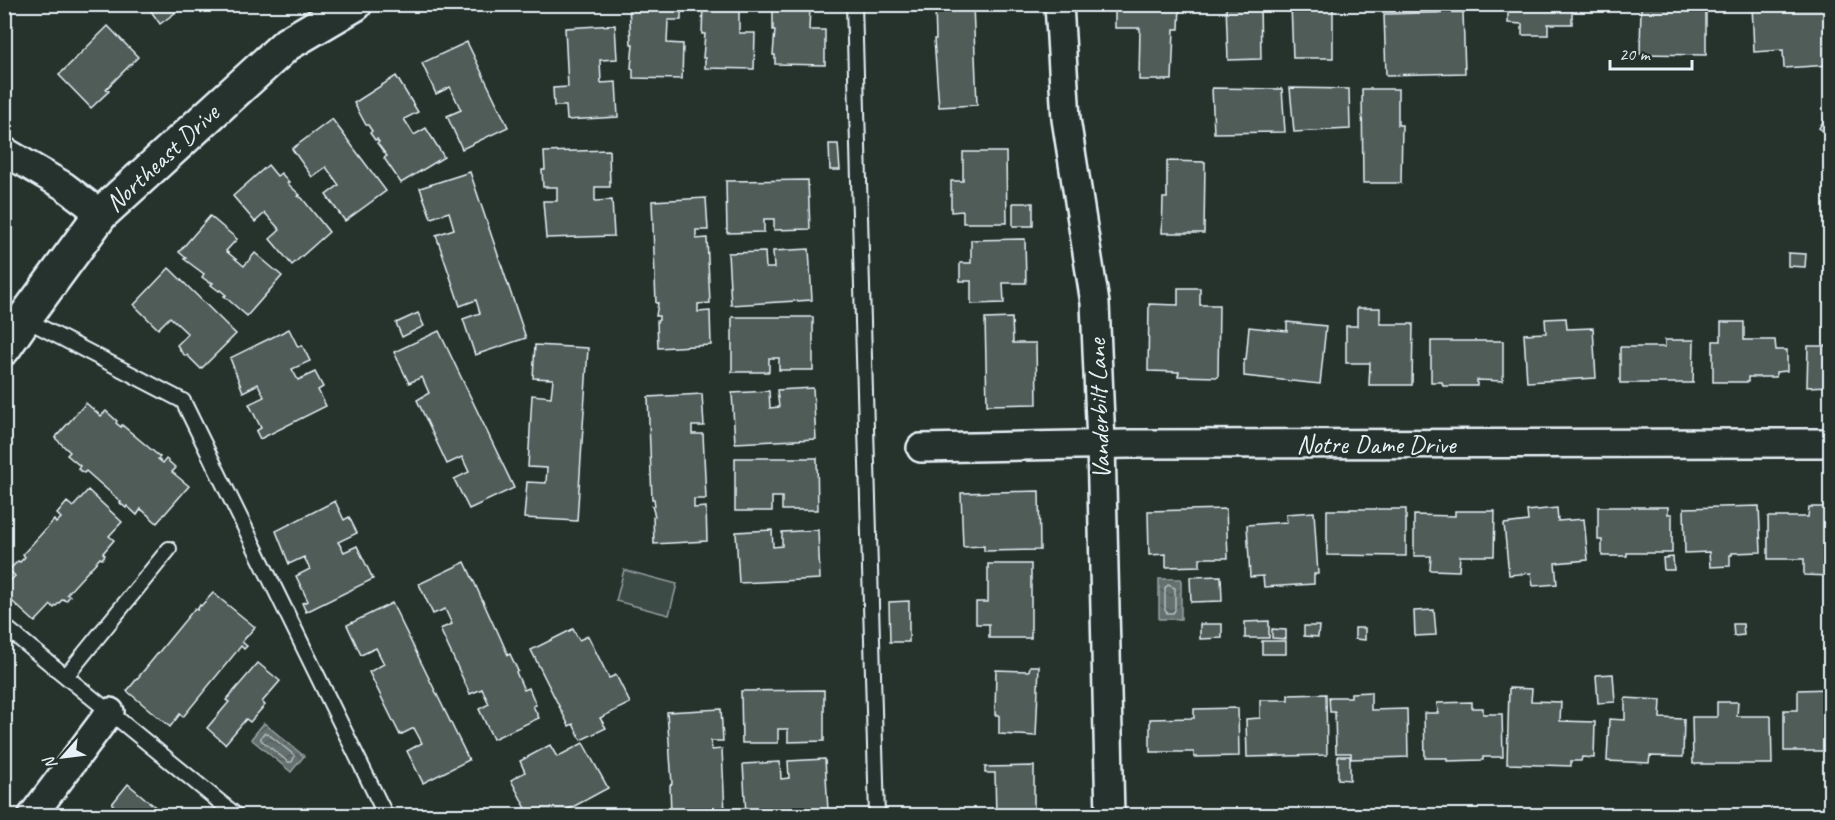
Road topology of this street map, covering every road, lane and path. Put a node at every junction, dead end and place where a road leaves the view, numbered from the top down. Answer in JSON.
{"nodes":[{"id":1,"x":355,"y":4,"type":"edge"},
{"id":2,"x":854,"y":4,"type":"edge"},
{"id":3,"x":1059,"y":4,"type":"edge"},
{"id":4,"x":4,"y":151,"type":"edge"},
{"id":5,"x":101,"y":214,"type":"junction"},
{"id":6,"x":24,"y":319,"type":"junction"},
{"id":7,"x":4,"y":348,"type":"edge"},
{"id":8,"x":1830,"y":443,"type":"edge"},
{"id":9,"x":1101,"y":444,"type":"junction"},
{"id":10,"x":921,"y":448,"type":"dead end"},
{"id":11,"x":169,"y":549,"type":"dead end"},
{"id":12,"x":4,"y":626,"type":"edge"},
{"id":13,"x":66,"y":676,"type":"junction"},
{"id":14,"x":110,"y":712,"type":"junction"},
{"id":15,"x":32,"y":816,"type":"edge"},
{"id":16,"x":237,"y":816,"type":"edge"},
{"id":17,"x":386,"y":816,"type":"edge"},
{"id":18,"x":877,"y":816,"type":"edge"},
{"id":19,"x":1110,"y":816,"type":"edge"}],
"edges":[{"from":1,"to":5,"type":"street","name":"Northeast Drive"},
{"from":2,"to":18,"type":"lane"},
{"from":3,"to":9,"type":"street","name":"Vanderbilt Lane"},
{"from":4,"to":5,"type":"street"},
{"from":5,"to":6,"type":"street","name":"Northeast Drive"},
{"from":6,"to":7,"type":"street","name":"Northeast Drive"},
{"from":6,"to":17,"type":"lane"},
{"from":8,"to":9,"type":"street","name":"Notre Dame Drive"},
{"from":9,"to":10,"type":"street","name":"Notre Dame Drive"},
{"from":9,"to":19,"type":"street","name":"Vanderbilt Lane"},
{"from":11,"to":13,"type":"lane"},
{"from":12,"to":13,"type":"lane"},
{"from":13,"to":14,"type":"lane"},
{"from":14,"to":15,"type":"street"},
{"from":14,"to":16,"type":"lane"}]}
